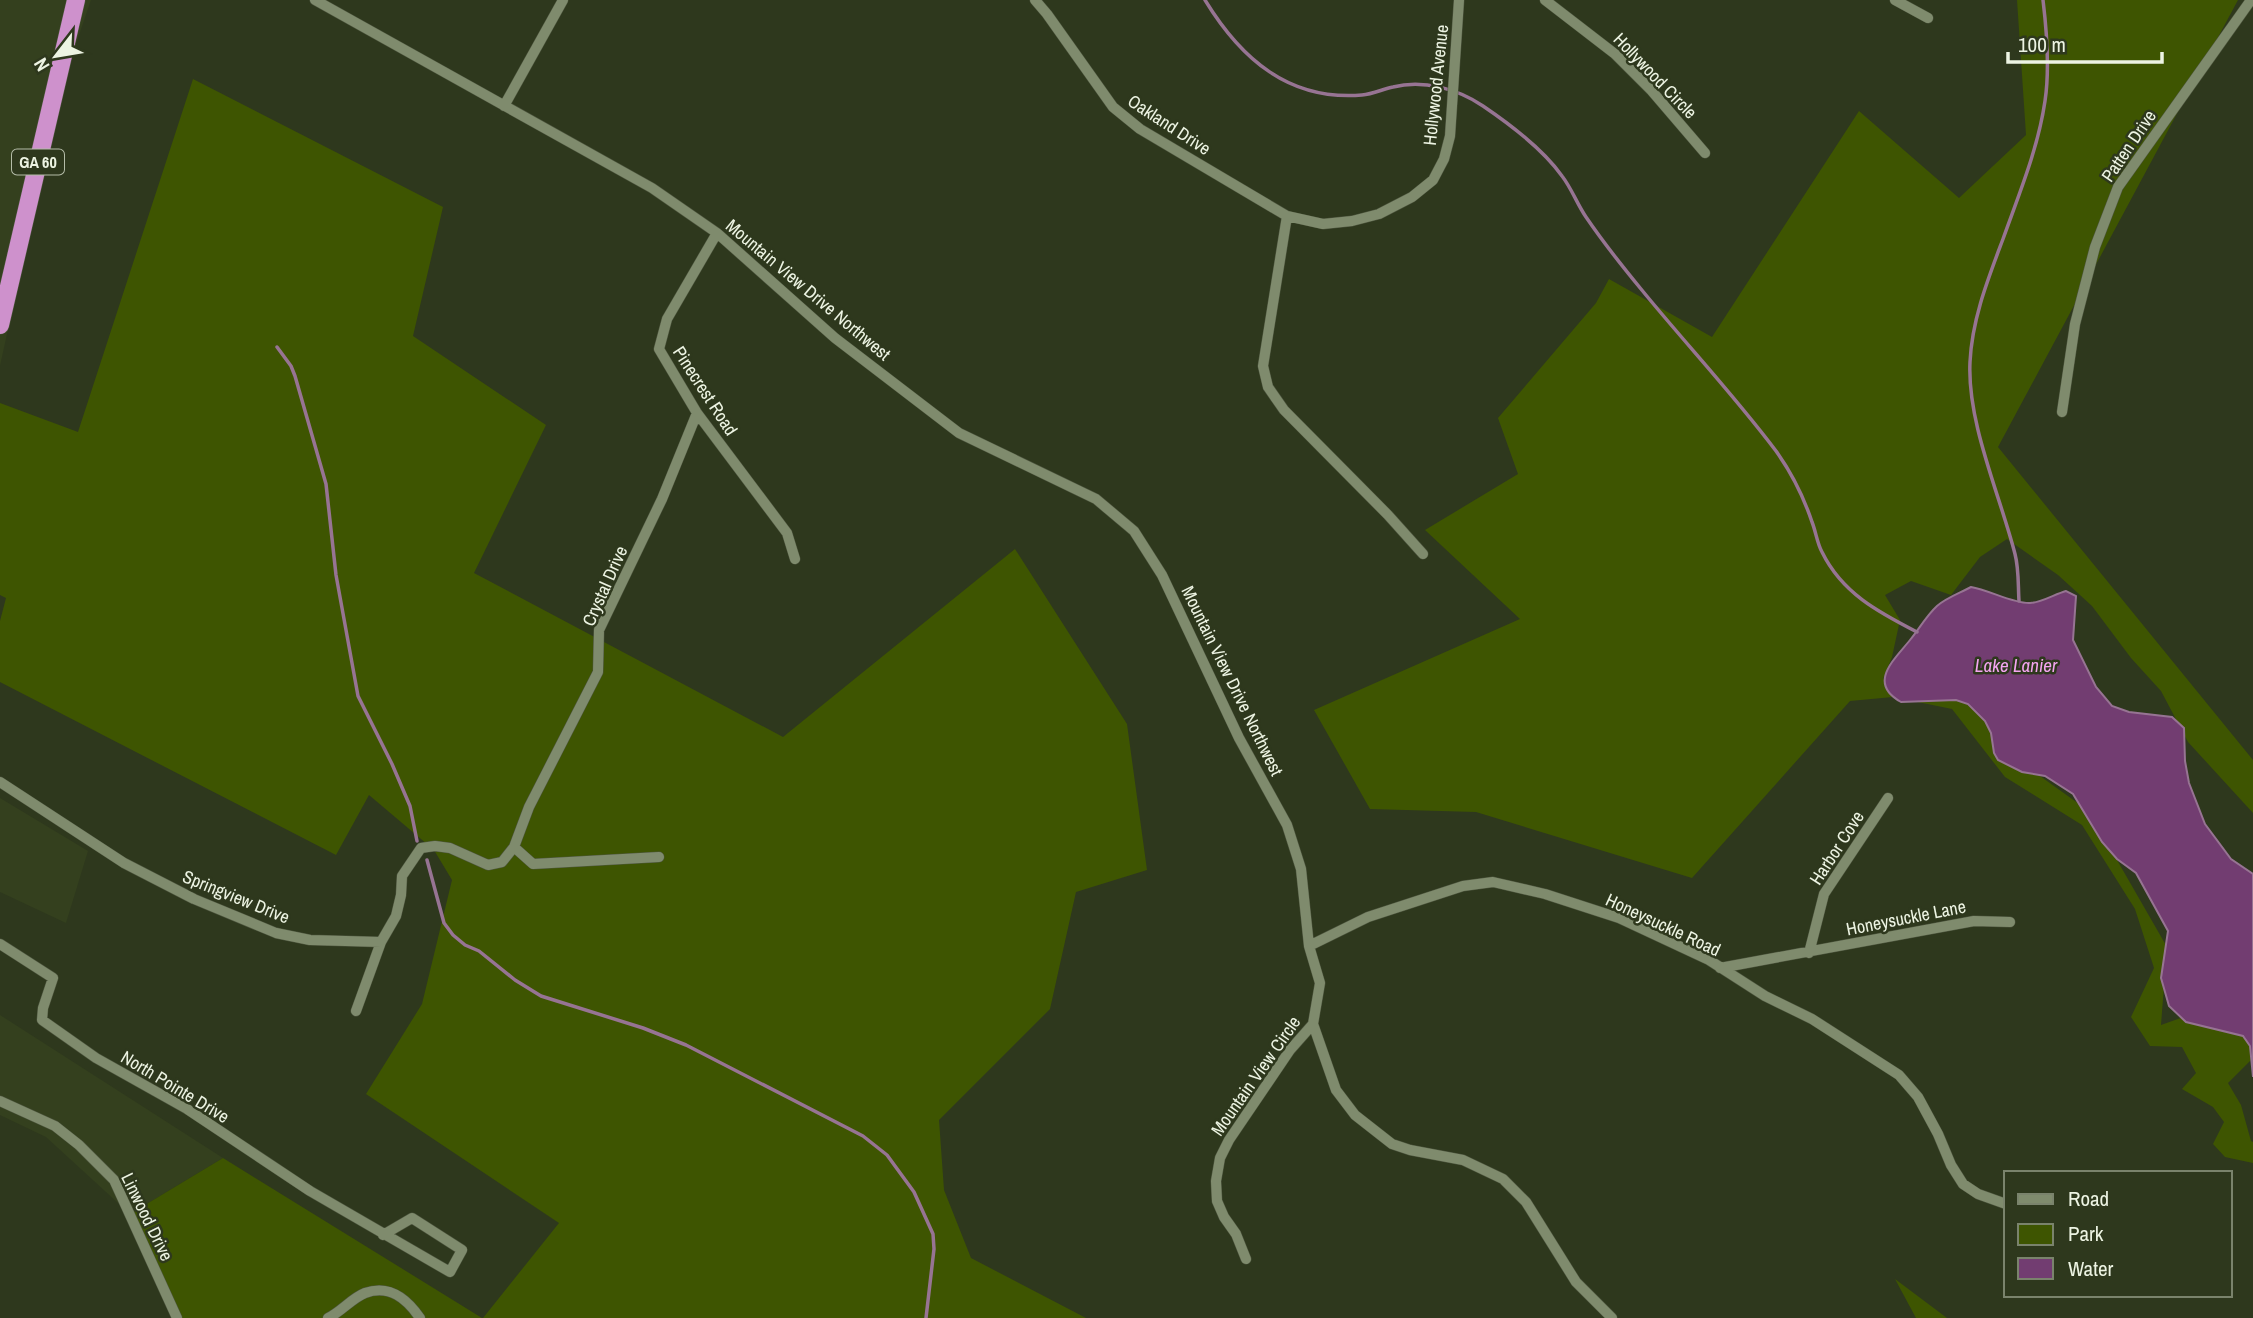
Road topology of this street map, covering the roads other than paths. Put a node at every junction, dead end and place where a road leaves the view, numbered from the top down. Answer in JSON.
{"nodes":[{"id":1,"x":76,"y":0,"type":"edge"},
{"id":2,"x":315,"y":0,"type":"edge"},
{"id":3,"x":563,"y":0,"type":"edge"},
{"id":4,"x":1035,"y":0,"type":"edge"},
{"id":5,"x":1460,"y":0,"type":"edge"},
{"id":6,"x":1545,"y":0,"type":"edge"},
{"id":7,"x":1895,"y":0,"type":"edge"},
{"id":8,"x":2251,"y":0,"type":"edge"},
{"id":9,"x":1928,"y":18,"type":"dead end"},
{"id":10,"x":504,"y":106,"type":"junction"},
{"id":11,"x":1705,"y":153,"type":"dead end"},
{"id":12,"x":1287,"y":216,"type":"junction"},
{"id":13,"x":717,"y":233,"type":"junction"},
{"id":14,"x":0,"y":325,"type":"edge"},
{"id":15,"x":2062,"y":412,"type":"dead end"},
{"id":16,"x":697,"y":413,"type":"junction"},
{"id":17,"x":1423,"y":554,"type":"dead end"},
{"id":18,"x":795,"y":559,"type":"dead end"},
{"id":19,"x":0,"y":782,"type":"edge"},
{"id":20,"x":1888,"y":798,"type":"dead end"},
{"id":21,"x":514,"y":847,"type":"junction"},
{"id":22,"x":659,"y":857,"type":"dead end"},
{"id":23,"x":2010,"y":922,"type":"dead end"},
{"id":24,"x":381,"y":942,"type":"junction"},
{"id":25,"x":0,"y":944,"type":"edge"},
{"id":26,"x":1309,"y":946,"type":"junction"},
{"id":27,"x":1809,"y":953,"type":"junction"},
{"id":28,"x":1720,"y":968,"type":"junction"},
{"id":29,"x":356,"y":1011,"type":"dead end"},
{"id":30,"x":1313,"y":1024,"type":"junction"},
{"id":31,"x":0,"y":1101,"type":"edge"},
{"id":32,"x":2004,"y":1203,"type":"edge"},
{"id":33,"x":383,"y":1235,"type":"junction"},
{"id":34,"x":1245,"y":1259,"type":"dead end"},
{"id":35,"x":177,"y":1318,"type":"edge"},
{"id":36,"x":328,"y":1318,"type":"edge"},
{"id":37,"x":420,"y":1318,"type":"edge"},
{"id":38,"x":1612,"y":1318,"type":"edge"}],
"edges":[{"from":1,"to":14,"type":"highway","number":"GA 60"},
{"from":2,"to":10,"type":"street","name":"Mountain View Drive Northwest"},
{"from":3,"to":10,"type":"street"},
{"from":4,"to":12,"type":"street","name":"Oakland Drive"},
{"from":5,"to":12,"type":"street","name":"Hollywood Avenue"},
{"from":6,"to":11,"type":"street","name":"Hollywood Circle"},
{"from":7,"to":9,"type":"street"},
{"from":8,"to":15,"type":"street","name":"Patten Drive"},
{"from":10,"to":13,"type":"street","name":"Mountain View Drive Northwest"},
{"from":12,"to":17,"type":"street"},
{"from":13,"to":16,"type":"street","name":"Pinecrest Road"},
{"from":13,"to":26,"type":"street","name":"Mountain View Drive Northwest"},
{"from":16,"to":18,"type":"street","name":"Pinecrest Road"},
{"from":16,"to":21,"type":"street","name":"Crystal Drive"},
{"from":19,"to":24,"type":"street","name":"Springview Drive"},
{"from":20,"to":27,"type":"street","name":"Harbor Cove"},
{"from":21,"to":22,"type":"street"},
{"from":21,"to":24,"type":"street"},
{"from":23,"to":27,"type":"street","name":"Honeysuckle Lane"},
{"from":24,"to":29,"type":"street"},
{"from":25,"to":33,"type":"street","name":"North Pointe Drive"},
{"from":26,"to":28,"type":"street","name":"Honeysuckle Road"},
{"from":26,"to":30,"type":"street","name":"Mountain View Circle"},
{"from":27,"to":28,"type":"street"},
{"from":28,"to":32,"type":"street","name":"Honeysuckle Road"},
{"from":30,"to":34,"type":"street","name":"Mountain View Circle"},
{"from":30,"to":38,"type":"street"},
{"from":31,"to":35,"type":"street","name":"Linwood Drive"},
{"from":33,"to":33,"type":"street","name":"North Pointe Drive"},
{"from":36,"to":37,"type":"street"}]}
